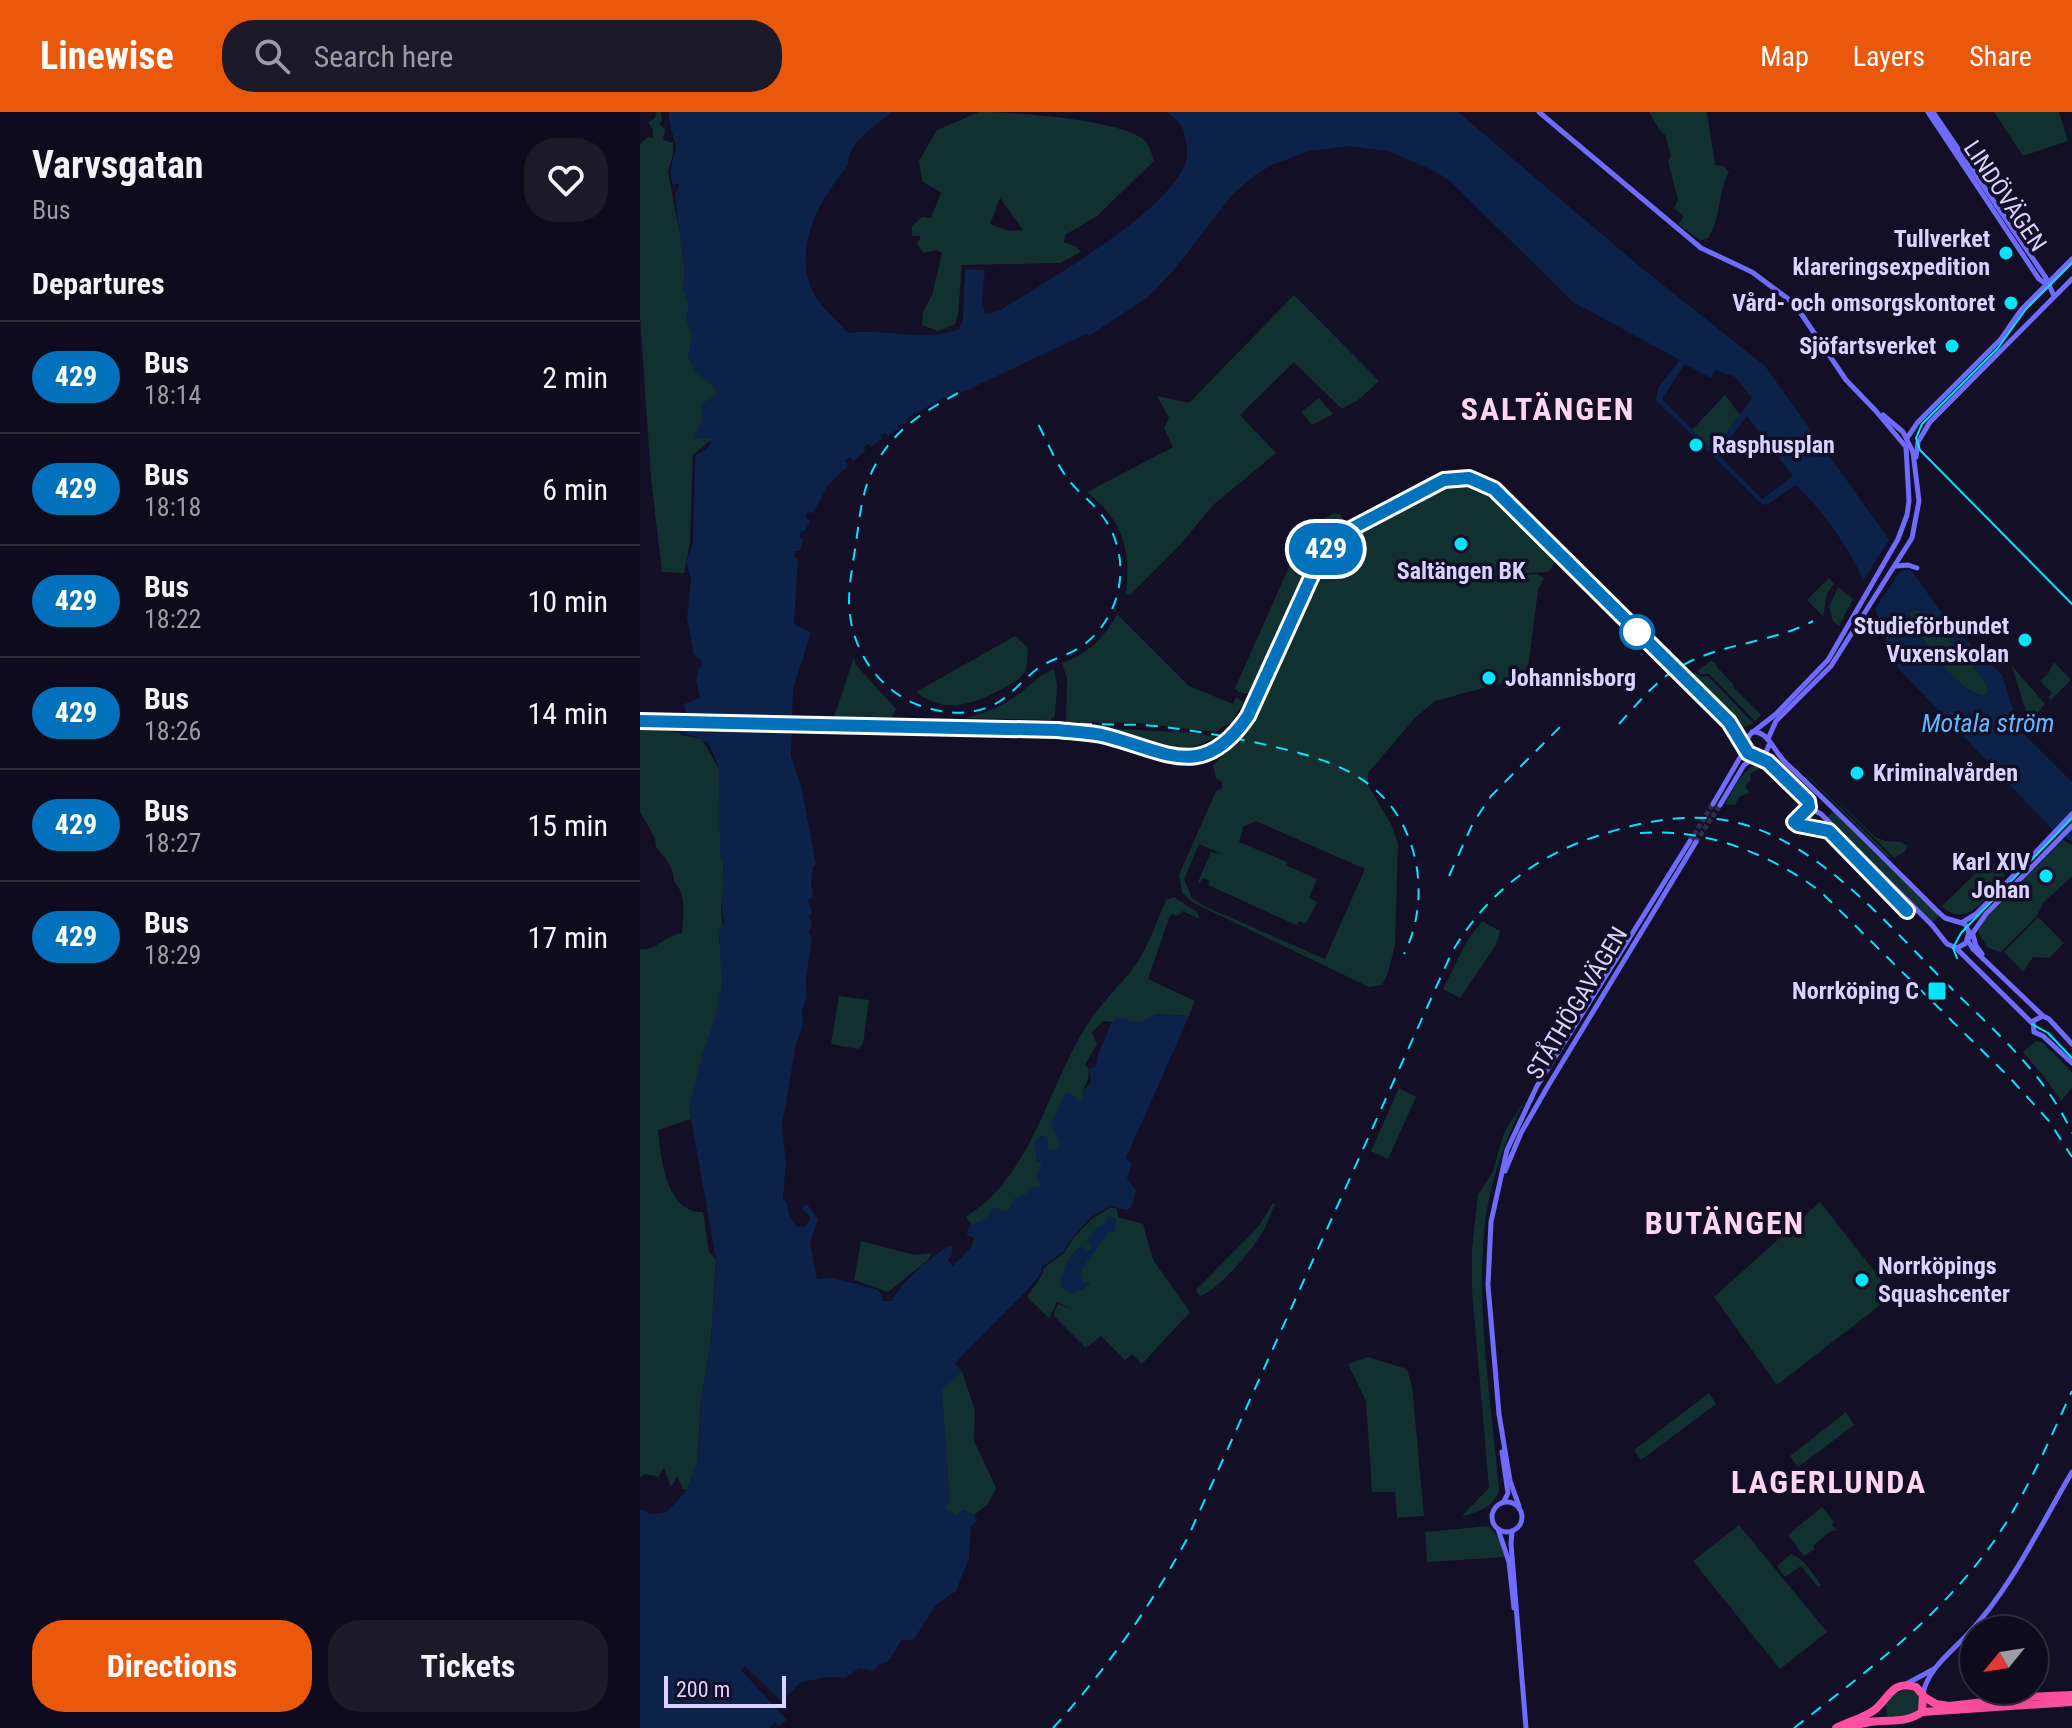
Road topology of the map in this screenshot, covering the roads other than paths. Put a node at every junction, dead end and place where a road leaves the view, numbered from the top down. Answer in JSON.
{"nodes":[{"id":1,"x":1539,"y":112,"type":"edge"},
{"id":2,"x":1931,"y":112,"type":"edge"},
{"id":3,"x":2072,"y":259,"type":"edge"},
{"id":4,"x":2072,"y":279,"type":"edge"},
{"id":5,"x":2047,"y":284,"type":"junction"},
{"id":6,"x":2054,"y":296,"type":"junction"},
{"id":7,"x":1875,"y":410,"type":"junction"},
{"id":8,"x":1907,"y":437,"type":"junction"},
{"id":9,"x":1906,"y":447,"type":"junction"},
{"id":10,"x":1915,"y":462,"type":"junction"},
{"id":11,"x":1895,"y":567,"type":"junction"},
{"id":12,"x":1917,"y":568,"type":"dead end"},
{"id":13,"x":1778,"y":715,"type":"junction"},
{"id":14,"x":1756,"y":732,"type":"junction"},
{"id":15,"x":1770,"y":741,"type":"junction"},
{"id":16,"x":1745,"y":748,"type":"junction"},
{"id":17,"x":1758,"y":756,"type":"junction"},
{"id":18,"x":1818,"y":794,"type":"junction"},
{"id":19,"x":1826,"y":800,"type":"junction"},
{"id":20,"x":1808,"y":801,"type":"junction"},
{"id":21,"x":1818,"y":812,"type":"junction"},
{"id":22,"x":2072,"y":814,"type":"edge"},
{"id":23,"x":2072,"y":826,"type":"edge"},
{"id":24,"x":1693,"y":842,"type":"tunnel mouth"},
{"id":25,"x":1953,"y":920,"type":"junction"},
{"id":26,"x":1963,"y":922,"type":"junction"},
{"id":27,"x":1973,"y":932,"type":"junction"},
{"id":28,"x":1942,"y":935,"type":"junction"},
{"id":29,"x":1968,"y":939,"type":"junction"},
{"id":30,"x":1957,"y":948,"type":"junction"},
{"id":31,"x":1993,"y":967,"type":"junction"},
{"id":32,"x":2043,"y":1016,"type":"junction"},
{"id":33,"x":2032,"y":1023,"type":"junction"},
{"id":34,"x":2051,"y":1023,"type":"junction"},
{"id":35,"x":2043,"y":1036,"type":"junction"},
{"id":36,"x":2072,"y":1044,"type":"edge"},
{"id":37,"x":2072,"y":1063,"type":"edge"},
{"id":38,"x":1502,"y":1433,"type":"junction"},
{"id":39,"x":2072,"y":1472,"type":"edge"},
{"id":40,"x":1504,"y":1502,"type":"junction"},
{"id":41,"x":1519,"y":1506,"type":"junction"},
{"id":42,"x":1498,"y":1529,"type":"junction"},
{"id":43,"x":1512,"y":1531,"type":"junction"},
{"id":44,"x":1516,"y":1617,"type":"junction"},
{"id":45,"x":1935,"y":1669,"type":"junction"},
{"id":46,"x":1906,"y":1684,"type":"junction"},
{"id":47,"x":2072,"y":1695,"type":"edge"},
{"id":48,"x":1924,"y":1696,"type":"junction"},
{"id":49,"x":2072,"y":1702,"type":"edge"},
{"id":50,"x":1881,"y":1704,"type":"junction"},
{"id":51,"x":1922,"y":1712,"type":"junction"},
{"id":52,"x":1888,"y":1721,"type":"junction"},
{"id":53,"x":1526,"y":1728,"type":"edge"},
{"id":54,"x":1836,"y":1728,"type":"edge"},
{"id":55,"x":1850,"y":1728,"type":"edge"}],
"edges":[{"from":1,"to":7,"type":"main road"},
{"from":2,"to":5,"type":"main road","name":"LINDÖVÄGEN"},
{"from":3,"to":5,"type":"main road"},
{"from":4,"to":6,"type":"main road"},
{"from":5,"to":6,"type":"main road","name":"LINDÖVÄGEN"},
{"from":5,"to":8,"type":"main road"},
{"from":6,"to":10,"type":"main road"},
{"from":7,"to":8,"type":"main road"},
{"from":7,"to":9,"type":"main road"},
{"from":8,"to":9,"type":"main road"},
{"from":8,"to":10,"type":"main road"},
{"from":9,"to":13,"type":"main road"},
{"from":10,"to":11,"type":"main road"},
{"from":11,"to":12,"type":"main road"},
{"from":11,"to":13,"type":"main road"},
{"from":13,"to":14,"type":"main road"},
{"from":13,"to":15,"type":"main road"},
{"from":14,"to":15,"type":"main road"},
{"from":14,"to":16,"type":"main road"},
{"from":15,"to":17,"type":"main road"},
{"from":15,"to":18,"type":"main road"},
{"from":16,"to":17,"type":"main road"},
{"from":16,"to":17,"type":"main road"},
{"from":17,"to":20,"type":"main road"},
{"from":18,"to":19,"type":"main road"},
{"from":18,"to":20,"type":"main road"},
{"from":19,"to":21,"type":"main road"},
{"from":19,"to":25,"type":"main road"},
{"from":20,"to":21,"type":"main road"},
{"from":21,"to":28,"type":"main road"},
{"from":22,"to":26,"type":"main road"},
{"from":23,"to":27,"type":"main road"},
{"from":24,"to":38,"type":"main road","name":"STÅTHÖGAVÄGEN"},
{"from":25,"to":26,"type":"main road"},
{"from":25,"to":28,"type":"main road"},
{"from":26,"to":29,"type":"main road"},
{"from":27,"to":29,"type":"main road"},
{"from":27,"to":31,"type":"main road"},
{"from":28,"to":30,"type":"main road"},
{"from":29,"to":30,"type":"main road"},
{"from":29,"to":31,"type":"main road"},
{"from":30,"to":33,"type":"main road"},
{"from":31,"to":32,"type":"main road"},
{"from":32,"to":33,"type":"main road"},
{"from":32,"to":34,"type":"main road"},
{"from":33,"to":35,"type":"main road"},
{"from":34,"to":35,"type":"main road"},
{"from":34,"to":36,"type":"main road"},
{"from":35,"to":37,"type":"main road"},
{"from":38,"to":40,"type":"main road","name":"STÅTHÖGAVÄGEN"},
{"from":38,"to":41,"type":"main road","name":"STÅTHÖGAVÄGEN"},
{"from":39,"to":45,"type":"main road"},
{"from":40,"to":41,"type":"main road"},
{"from":40,"to":42,"type":"main road"},
{"from":41,"to":43,"type":"main road"},
{"from":42,"to":43,"type":"main road"},
{"from":42,"to":44,"type":"main road"},
{"from":43,"to":44,"type":"main road"},
{"from":44,"to":53,"type":"main road"},
{"from":45,"to":46,"type":"main road"},
{"from":45,"to":48,"type":"main road"},
{"from":46,"to":48,"type":"highway"},
{"from":46,"to":50,"type":"highway"},
{"from":47,"to":48,"type":"highway"},
{"from":48,"to":51,"type":"highway"},
{"from":49,"to":51,"type":"highway"},
{"from":50,"to":52,"type":"highway"},
{"from":50,"to":54,"type":"highway"},
{"from":51,"to":52,"type":"highway"},
{"from":52,"to":55,"type":"highway"}]}
